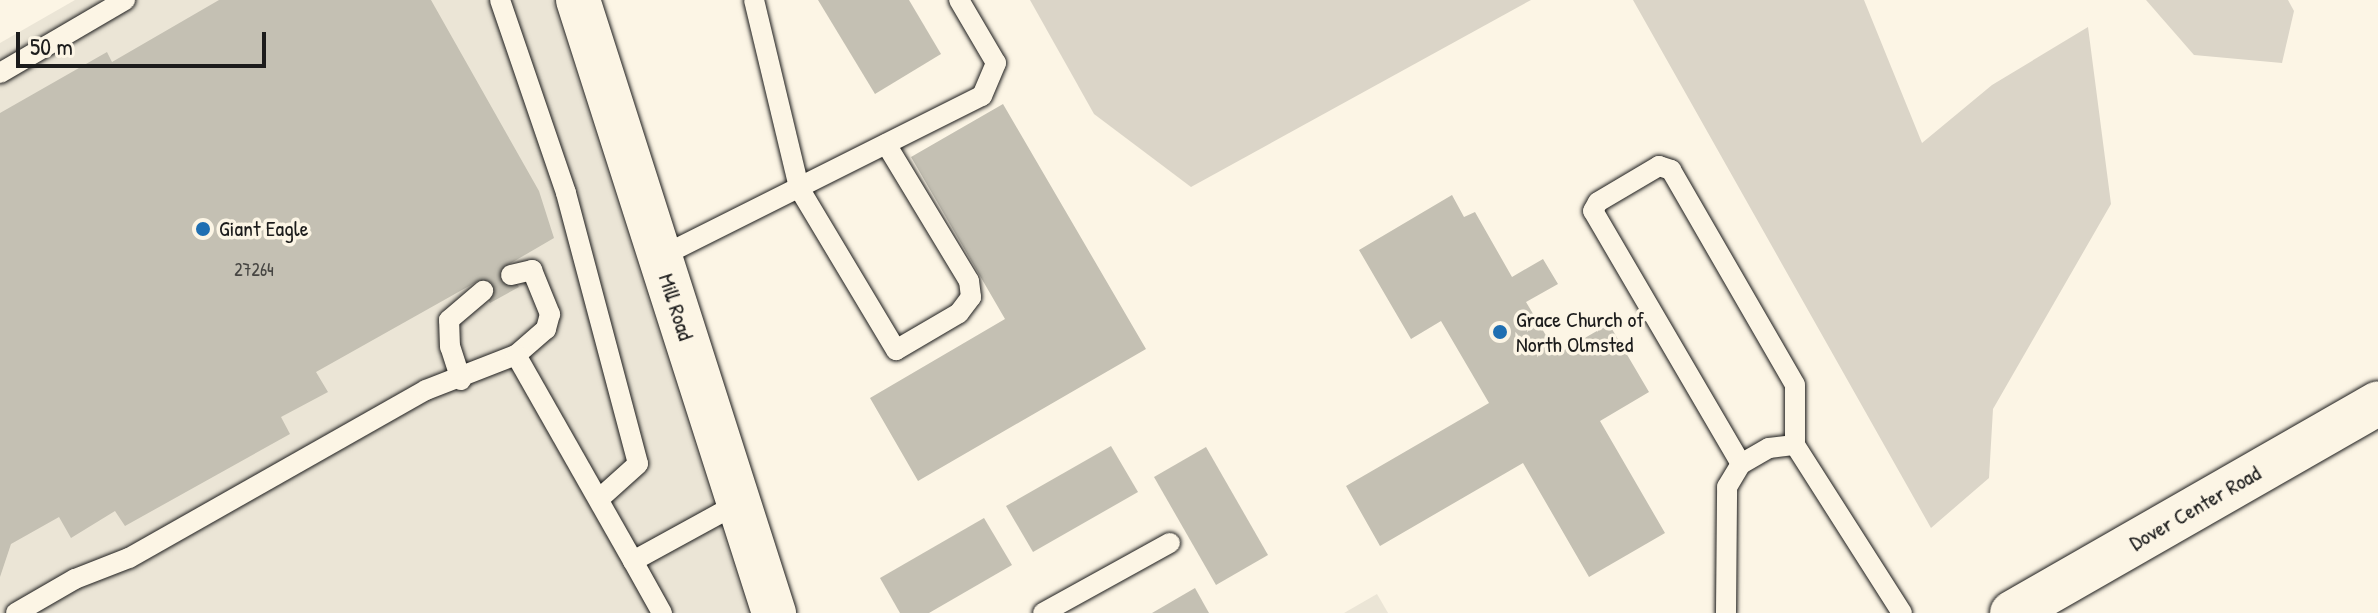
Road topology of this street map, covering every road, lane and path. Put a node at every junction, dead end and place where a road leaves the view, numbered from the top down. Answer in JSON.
{"nodes":[{"id":1,"x":125,"y":0,"type":"edge"},
{"id":2,"x":500,"y":0,"type":"edge"},
{"id":3,"x":578,"y":0,"type":"edge"},
{"id":4,"x":754,"y":0,"type":"edge"},
{"id":5,"x":959,"y":0,"type":"edge"},
{"id":6,"x":0,"y":73,"type":"edge"},
{"id":7,"x":886,"y":144,"type":"junction"},
{"id":8,"x":799,"y":188,"type":"junction"},
{"id":9,"x":660,"y":257,"type":"junction"},
{"id":10,"x":511,"y":275,"type":"dead end"},
{"id":11,"x":483,"y":291,"type":"dead end"},
{"id":12,"x":516,"y":355,"type":"junction"},
{"id":13,"x":461,"y":380,"type":"junction"},
{"id":14,"x":2378,"y":403,"type":"edge"},
{"id":15,"x":1795,"y":445,"type":"junction"},
{"id":16,"x":1741,"y":464,"type":"junction"},
{"id":17,"x":599,"y":499,"type":"junction"},
{"id":18,"x":739,"y":503,"type":"junction"},
{"id":19,"x":1170,"y":543,"type":"dead end"},
{"id":20,"x":633,"y":561,"type":"junction"},
{"id":21,"x":16,"y":613,"type":"edge"},
{"id":22,"x":662,"y":613,"type":"edge"},
{"id":23,"x":774,"y":613,"type":"edge"},
{"id":24,"x":1043,"y":613,"type":"edge"},
{"id":25,"x":1726,"y":613,"type":"edge"},
{"id":26,"x":1902,"y":613,"type":"edge"},
{"id":27,"x":2012,"y":613,"type":"edge"}],
"edges":[{"from":1,"to":6,"type":"lane"},
{"from":2,"to":17,"type":"lane"},
{"from":3,"to":9,"type":"street","name":"Mill Road"},
{"from":4,"to":8,"type":"lane"},
{"from":5,"to":7,"type":"lane"},
{"from":7,"to":8,"type":"lane"},
{"from":7,"to":8,"type":"lane"},
{"from":8,"to":9,"type":"lane"},
{"from":9,"to":18,"type":"street","name":"Mill Road"},
{"from":10,"to":12,"type":"lane"},
{"from":11,"to":13,"type":"lane"},
{"from":12,"to":13,"type":"lane"},
{"from":12,"to":17,"type":"lane"},
{"from":13,"to":21,"type":"lane"},
{"from":14,"to":27,"type":"street","name":"Dover Center Road"},
{"from":15,"to":16,"type":"lane"},
{"from":15,"to":16,"type":"lane"},
{"from":15,"to":26,"type":"lane"},
{"from":16,"to":25,"type":"lane"},
{"from":17,"to":20,"type":"lane"},
{"from":18,"to":20,"type":"lane"},
{"from":18,"to":23,"type":"street","name":"Mill Road"},
{"from":19,"to":24,"type":"lane"},
{"from":20,"to":22,"type":"lane"}]}
